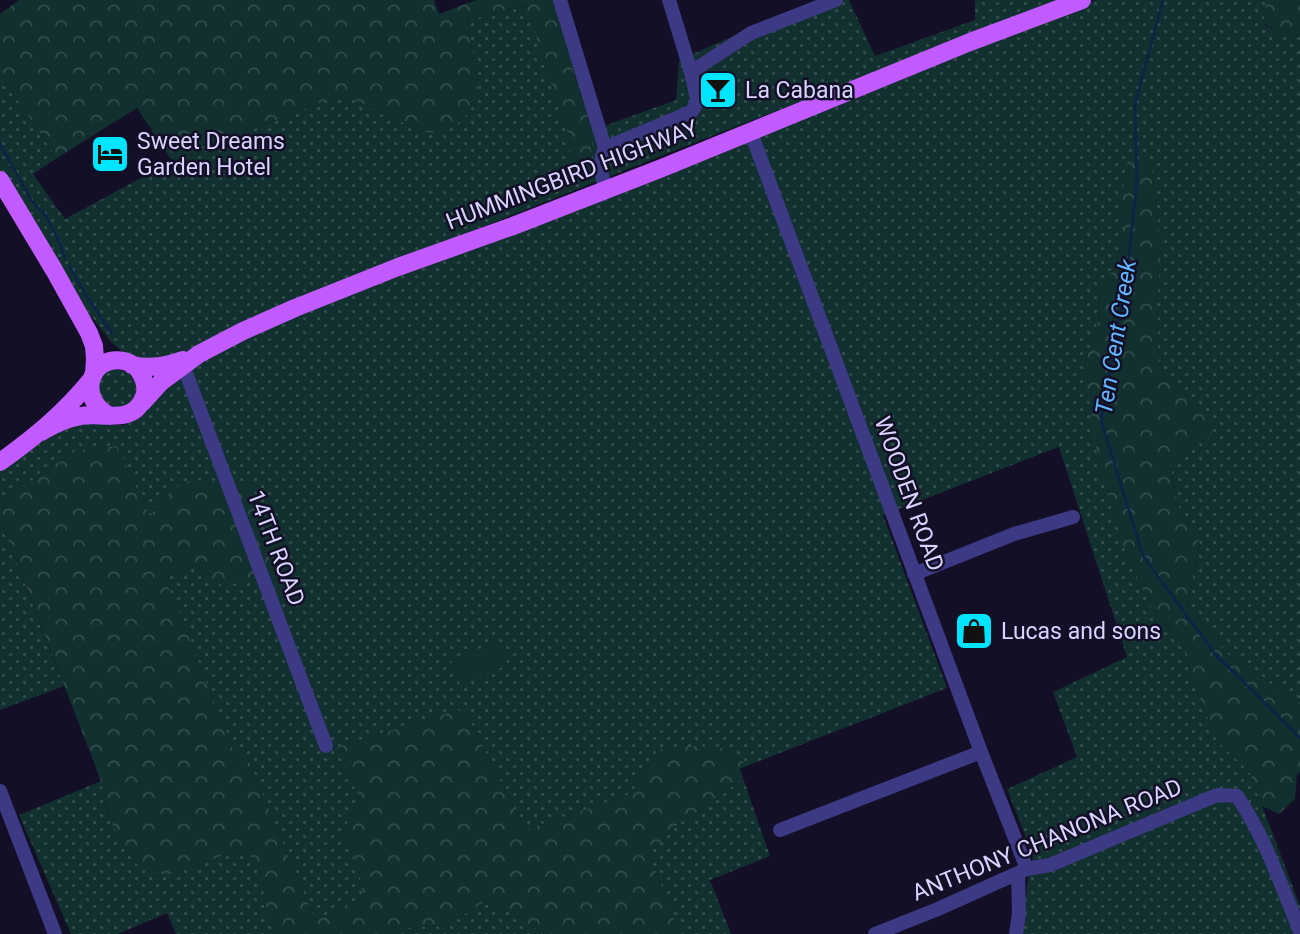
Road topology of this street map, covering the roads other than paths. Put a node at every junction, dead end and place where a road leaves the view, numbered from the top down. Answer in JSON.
{"nodes":[{"id":1,"x":560,"y":0,"type":"edge"},
{"id":2,"x":669,"y":0,"type":"edge"},
{"id":3,"x":836,"y":0,"type":"edge"},
{"id":4,"x":1082,"y":0,"type":"edge"},
{"id":5,"x":691,"y":72,"type":"junction"},
{"id":6,"x":751,"y":133,"type":"junction"},
{"id":7,"x":605,"y":148,"type":"junction"},
{"id":8,"x":0,"y":180,"type":"edge"},
{"id":9,"x":606,"y":190,"type":"junction"},
{"id":10,"x":81,"y":317,"type":"junction"},
{"id":11,"x":199,"y":354,"type":"junction"},
{"id":12,"x":129,"y":363,"type":"junction"},
{"id":13,"x":183,"y":365,"type":"junction"},
{"id":14,"x":92,"y":377,"type":"junction"},
{"id":15,"x":142,"y":403,"type":"junction"},
{"id":16,"x":110,"y":415,"type":"junction"},
{"id":17,"x":41,"y":432,"type":"junction"},
{"id":18,"x":0,"y":462,"type":"edge"},
{"id":19,"x":1073,"y":517,"type":"dead end"},
{"id":20,"x":915,"y":574,"type":"junction"},
{"id":21,"x":326,"y":746,"type":"dead end"},
{"id":22,"x":981,"y":752,"type":"junction"},
{"id":23,"x":0,"y":791,"type":"edge"},
{"id":24,"x":780,"y":830,"type":"dead end"},
{"id":25,"x":1022,"y":871,"type":"junction"},
{"id":26,"x":1300,"y":931,"type":"edge"},
{"id":27,"x":55,"y":934,"type":"edge"},
{"id":28,"x":875,"y":934,"type":"edge"},
{"id":29,"x":1016,"y":934,"type":"edge"}],
"edges":[{"from":1,"to":7,"type":"street"},
{"from":2,"to":5,"type":"street"},
{"from":3,"to":5,"type":"street"},
{"from":4,"to":6,"type":"main road","name":"HUMMINGBIRD HIGHWAY"},
{"from":5,"to":7,"type":"street"},
{"from":6,"to":9,"type":"main road","name":"HUMMINGBIRD HIGHWAY"},
{"from":6,"to":20,"type":"street","name":"WOODEN ROAD"},
{"from":7,"to":9,"type":"street"},
{"from":8,"to":10,"type":"main road"},
{"from":9,"to":11,"type":"main road","name":"HUMMINGBIRD HIGHWAY"},
{"from":10,"to":12,"type":"main road"},
{"from":10,"to":14,"type":"main road"},
{"from":11,"to":12,"type":"main road","name":"HUMMINGBIRD HIGHWAY"},
{"from":11,"to":13,"type":"main road","name":"HUMMINGBIRD HIGHWAY"},
{"from":12,"to":14,"type":"main road"},
{"from":12,"to":15,"type":"main road"},
{"from":13,"to":15,"type":"main road","name":"HUMMINGBIRD HIGHWAY"},
{"from":13,"to":21,"type":"street","name":"14TH ROAD"},
{"from":14,"to":16,"type":"main road"},
{"from":14,"to":17,"type":"main road"},
{"from":15,"to":16,"type":"main road"},
{"from":16,"to":17,"type":"main road"},
{"from":17,"to":18,"type":"main road"},
{"from":19,"to":20,"type":"street"},
{"from":20,"to":22,"type":"street","name":"WOODEN ROAD"},
{"from":22,"to":24,"type":"street"},
{"from":22,"to":25,"type":"street","name":"WOODEN ROAD"},
{"from":23,"to":27,"type":"street"},
{"from":25,"to":26,"type":"street","name":"ANTHONY CHANONA ROAD"},
{"from":25,"to":28,"type":"street","name":"ANTHONY CHANONA ROAD"},
{"from":25,"to":29,"type":"street"}]}
